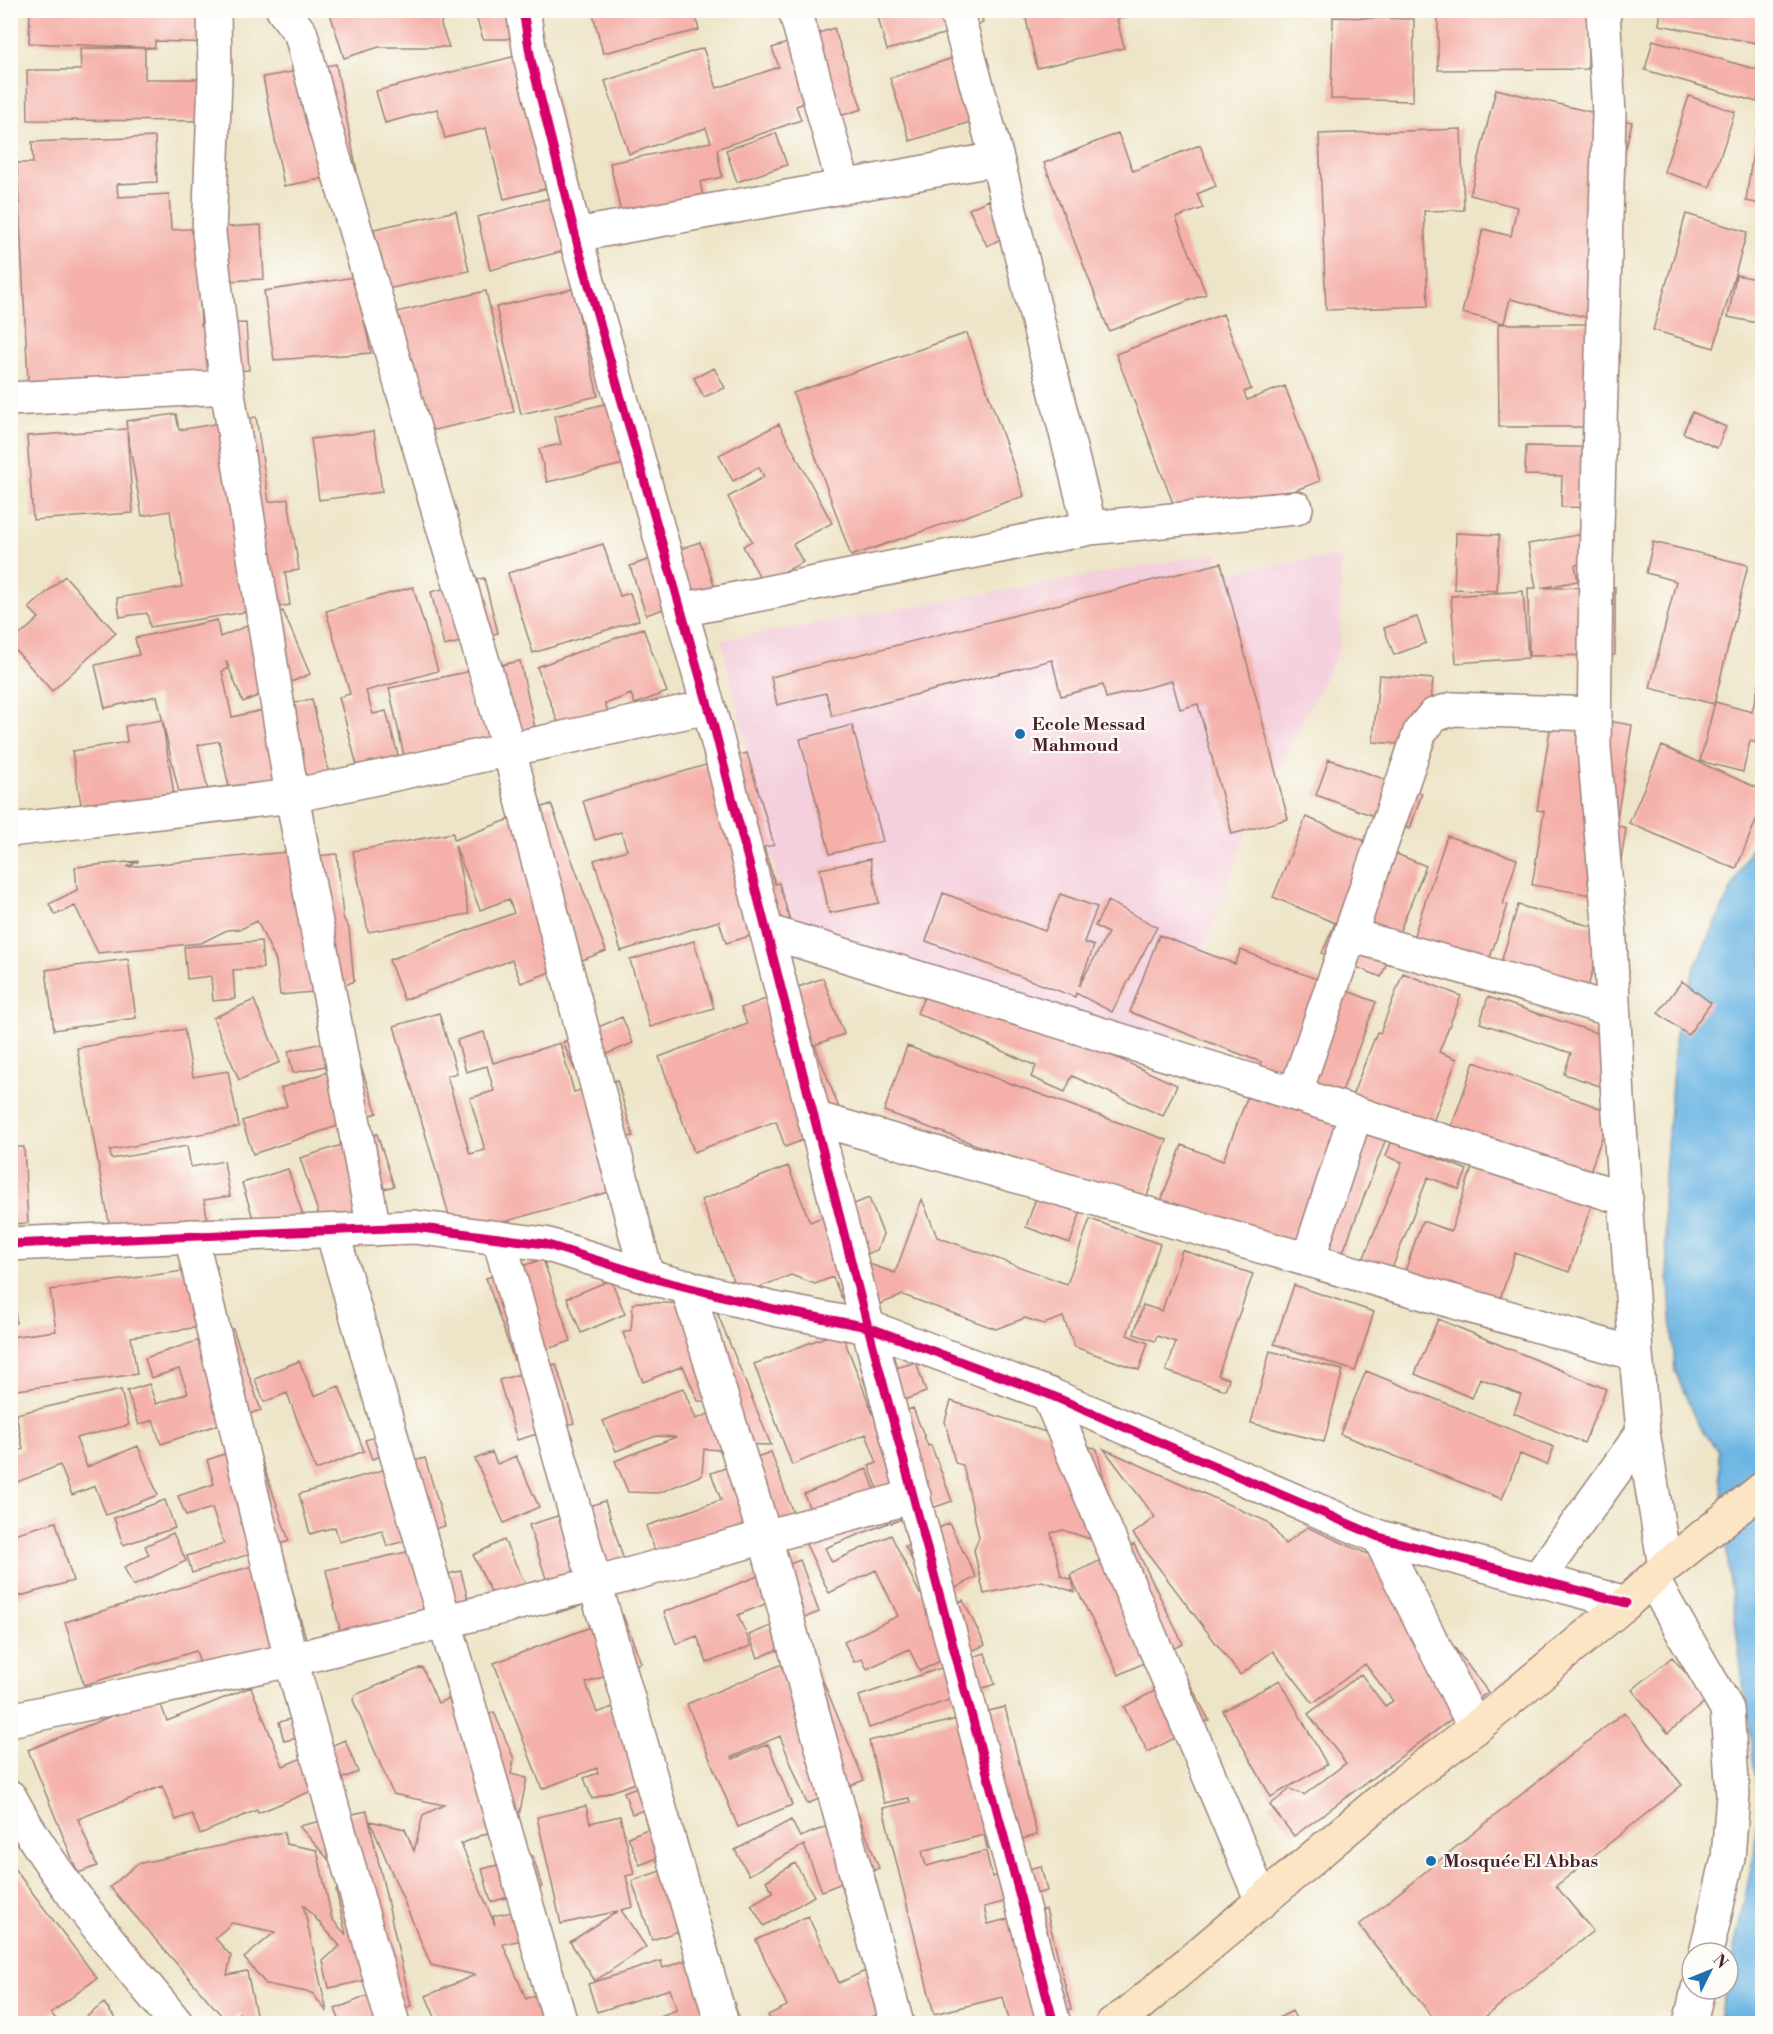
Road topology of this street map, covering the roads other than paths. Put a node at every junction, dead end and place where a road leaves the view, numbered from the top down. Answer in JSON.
{"nodes":[{"id":1,"x":214,"y":10,"type":"edge"},
{"id":2,"x":283,"y":10,"type":"edge"},
{"id":3,"x":523,"y":10,"type":"edge"},
{"id":4,"x":795,"y":10,"type":"edge"},
{"id":5,"x":956,"y":10,"type":"edge"},
{"id":6,"x":1603,"y":10,"type":"edge"},
{"id":7,"x":997,"y":159,"type":"junction"},
{"id":8,"x":844,"y":187,"type":"junction"},
{"id":9,"x":576,"y":235,"type":"junction"},
{"id":10,"x":227,"y":387,"type":"junction"},
{"id":11,"x":10,"y":399,"type":"edge"},
{"id":12,"x":1296,"y":508,"type":"dead end"},
{"id":13,"x":1090,"y":528,"type":"junction"},
{"id":14,"x":681,"y":610,"type":"junction"},
{"id":15,"x":708,"y":707,"type":"junction"},
{"id":16,"x":1594,"y":714,"type":"junction"},
{"id":17,"x":509,"y":750,"type":"junction"},
{"id":18,"x":292,"y":796,"type":"junction"},
{"id":19,"x":10,"y":830,"type":"edge"},
{"id":20,"x":766,"y":931,"type":"junction"},
{"id":21,"x":1350,"y":935,"type":"junction"},
{"id":22,"x":1613,"y":1010,"type":"junction"},
{"id":23,"x":1295,"y":1094,"type":"junction"},
{"id":24,"x":1356,"y":1113,"type":"junction"},
{"id":25,"x":814,"y":1118,"type":"junction"},
{"id":26,"x":1626,"y":1199,"type":"junction"},
{"id":27,"x":374,"y":1229,"type":"junction"},
{"id":28,"x":332,"y":1231,"type":"junction"},
{"id":29,"x":191,"y":1236,"type":"junction"},
{"id":30,"x":499,"y":1238,"type":"junction"},
{"id":31,"x":10,"y":1244,"type":"edge"},
{"id":32,"x":1308,"y":1260,"type":"junction"},
{"id":33,"x":647,"y":1276,"type":"junction"},
{"id":34,"x":687,"y":1287,"type":"junction"},
{"id":35,"x":868,"y":1327,"type":"junction"},
{"id":36,"x":1636,"y":1354,"type":"junction"},
{"id":37,"x":1048,"y":1394,"type":"junction"},
{"id":38,"x":1643,"y":1432,"type":"junction"},
{"id":39,"x":1762,"y":1489,"type":"edge"},
{"id":40,"x":914,"y":1496,"type":"junction"},
{"id":41,"x":765,"y":1537,"type":"junction"},
{"id":42,"x":1379,"y":1538,"type":"junction"},
{"id":43,"x":1658,"y":1573,"type":"junction"},
{"id":44,"x":1537,"y":1580,"type":"junction"},
{"id":45,"x":595,"y":1584,"type":"junction"},
{"id":46,"x":1626,"y":1603,"type":"junction"},
{"id":47,"x":444,"y":1622,"type":"junction"},
{"id":48,"x":291,"y":1660,"type":"junction"},
{"id":49,"x":10,"y":1720,"type":"edge"},
{"id":50,"x":1475,"y":1728,"type":"junction"},
{"id":51,"x":11,"y":1800,"type":"edge"},
{"id":52,"x":1262,"y":1901,"type":"junction"},
{"id":53,"x":1709,"y":1941,"type":"edge"},
{"id":54,"x":1695,"y":2001,"type":"edge"},
{"id":55,"x":177,"y":2024,"type":"edge"},
{"id":56,"x":393,"y":2024,"type":"edge"},
{"id":57,"x":561,"y":2024,"type":"edge"},
{"id":58,"x":722,"y":2024,"type":"edge"},
{"id":59,"x":897,"y":2024,"type":"edge"},
{"id":60,"x":1054,"y":2024,"type":"edge"},
{"id":61,"x":1112,"y":2024,"type":"edge"},
{"id":62,"x":1690,"y":2024,"type":"edge"}],
"edges":[{"from":1,"to":10,"type":"street"},
{"from":2,"to":17,"type":"street"},
{"from":3,"to":9,"type":"street"},
{"from":4,"to":8,"type":"street"},
{"from":5,"to":7,"type":"street"},
{"from":6,"to":16,"type":"street"},
{"from":7,"to":8,"type":"street"},
{"from":7,"to":13,"type":"street"},
{"from":8,"to":9,"type":"street"},
{"from":9,"to":14,"type":"street"},
{"from":10,"to":11,"type":"street"},
{"from":10,"to":18,"type":"street"},
{"from":12,"to":13,"type":"street"},
{"from":13,"to":14,"type":"street"},
{"from":14,"to":15,"type":"street"},
{"from":15,"to":17,"type":"street"},
{"from":15,"to":20,"type":"street"},
{"from":16,"to":21,"type":"street"},
{"from":16,"to":22,"type":"street"},
{"from":17,"to":18,"type":"street"},
{"from":17,"to":33,"type":"street"},
{"from":18,"to":19,"type":"street"},
{"from":18,"to":27,"type":"street"},
{"from":20,"to":23,"type":"street"},
{"from":20,"to":25,"type":"street"},
{"from":21,"to":22,"type":"street"},
{"from":21,"to":23,"type":"street"},
{"from":22,"to":26,"type":"street"},
{"from":23,"to":24,"type":"street"},
{"from":24,"to":26,"type":"street"},
{"from":24,"to":32,"type":"street"},
{"from":25,"to":32,"type":"street"},
{"from":25,"to":35,"type":"street"},
{"from":26,"to":36,"type":"street"},
{"from":27,"to":28,"type":"street"},
{"from":27,"to":30,"type":"street"},
{"from":28,"to":29,"type":"street"},
{"from":28,"to":47,"type":"street"},
{"from":29,"to":31,"type":"street"},
{"from":29,"to":48,"type":"street"},
{"from":30,"to":33,"type":"street"},
{"from":30,"to":45,"type":"street"},
{"from":32,"to":36,"type":"street"},
{"from":33,"to":34,"type":"street"},
{"from":34,"to":35,"type":"street"},
{"from":34,"to":41,"type":"street"},
{"from":35,"to":37,"type":"street"},
{"from":35,"to":40,"type":"street"},
{"from":36,"to":38,"type":"street"},
{"from":37,"to":42,"type":"street"},
{"from":37,"to":52,"type":"street"},
{"from":38,"to":43,"type":"street"},
{"from":38,"to":44,"type":"street"},
{"from":39,"to":43,"type":"main road"},
{"from":40,"to":41,"type":"street"},
{"from":40,"to":60,"type":"street"},
{"from":41,"to":45,"type":"street"},
{"from":41,"to":59,"type":"street"},
{"from":42,"to":44,"type":"street"},
{"from":42,"to":50,"type":"street"},
{"from":43,"to":46,"type":"main road"},
{"from":43,"to":53,"type":"street"},
{"from":44,"to":46,"type":"street"},
{"from":45,"to":47,"type":"street"},
{"from":45,"to":58,"type":"street"},
{"from":46,"to":50,"type":"main road"},
{"from":47,"to":48,"type":"street"},
{"from":47,"to":57,"type":"street"},
{"from":48,"to":49,"type":"street"},
{"from":48,"to":56,"type":"street"},
{"from":50,"to":52,"type":"main road"},
{"from":51,"to":55,"type":"street"},
{"from":52,"to":61,"type":"main road"},
{"from":54,"to":62,"type":"street"}]}
